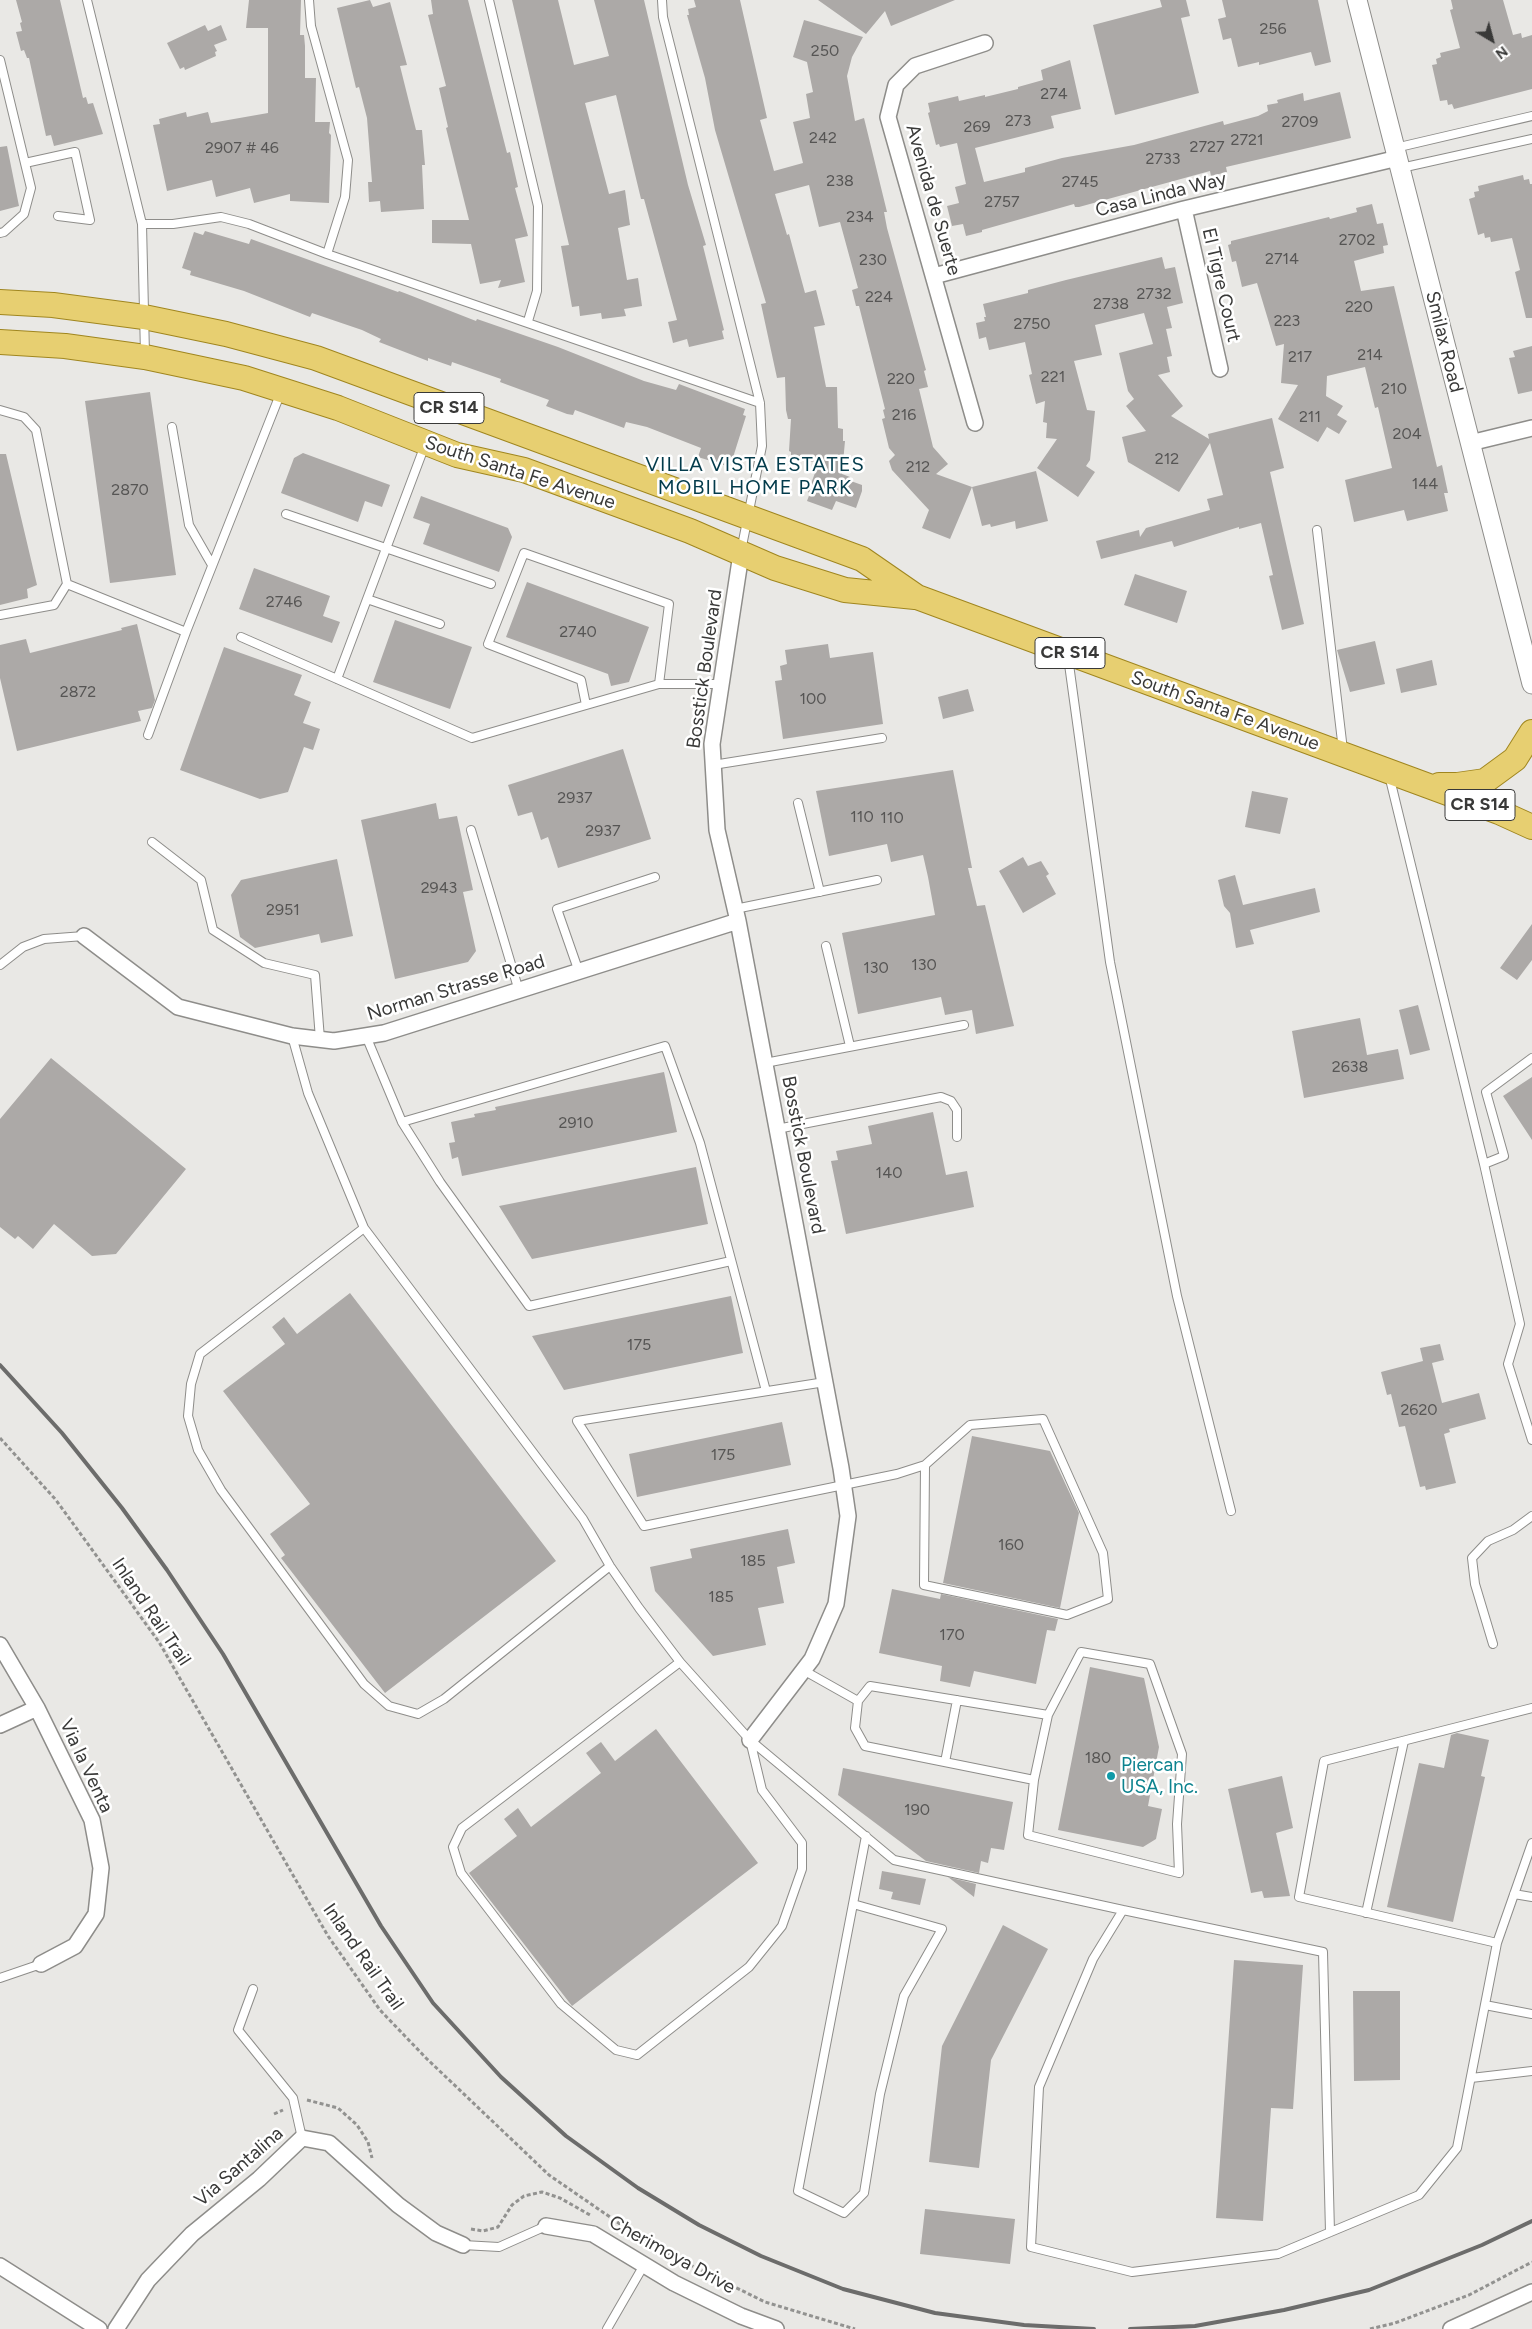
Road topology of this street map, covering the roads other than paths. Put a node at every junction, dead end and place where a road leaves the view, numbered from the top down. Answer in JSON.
{"nodes":[{"id":1,"x":87,"y":0,"type":"edge"},
{"id":2,"x":309,"y":0,"type":"edge"},
{"id":3,"x":489,"y":0,"type":"edge"},
{"id":4,"x":662,"y":0,"type":"edge"},
{"id":5,"x":1357,"y":0,"type":"edge"},
{"id":6,"x":985,"y":43,"type":"dead end"},
{"id":7,"x":0,"y":60,"type":"edge"},
{"id":8,"x":1532,"y":116,"type":"edge"},
{"id":9,"x":1532,"y":139,"type":"edge"},
{"id":10,"x":1398,"y":158,"type":"junction"},
{"id":11,"x":25,"y":163,"type":"junction"},
{"id":12,"x":1184,"y":209,"type":"junction"},
{"id":13,"x":58,"y":216,"type":"dead end"},
{"id":14,"x":142,"y":224,"type":"junction"},
{"id":15,"x":0,"y":233,"type":"edge"},
{"id":16,"x":327,"y":254,"type":"junction"},
{"id":17,"x":934,"y":276,"type":"junction"},
{"id":18,"x":0,"y":302,"type":"edge"},
{"id":19,"x":144,"y":317,"type":"junction"},
{"id":20,"x":528,"y":321,"type":"junction"},
{"id":21,"x":0,"y":342,"type":"edge"},
{"id":22,"x":145,"y":357,"type":"junction"},
{"id":23,"x":1220,"y":369,"type":"dead end"},
{"id":24,"x":282,"y":390,"type":"junction"},
{"id":25,"x":760,"y":404,"type":"junction"},
{"id":26,"x":0,"y":410,"type":"edge"},
{"id":27,"x":975,"y":423,"type":"dead end"},
{"id":28,"x":172,"y":427,"type":"dead end"},
{"id":29,"x":1532,"y":428,"type":"edge"},
{"id":30,"x":426,"y":443,"type":"junction"},
{"id":31,"x":1470,"y":443,"type":"junction"},
{"id":32,"x":286,"y":514,"type":"dead end"},
{"id":33,"x":748,"y":516,"type":"junction"},
{"id":34,"x":1317,"y":530,"type":"dead end"},
{"id":35,"x":387,"y":547,"type":"junction"},
{"id":36,"x":741,"y":554,"type":"junction"},
{"id":37,"x":212,"y":565,"type":"junction"},
{"id":38,"x":67,"y":584,"type":"junction"},
{"id":39,"x":491,"y":584,"type":"dead end"},
{"id":40,"x":917,"y":597,"type":"junction"},
{"id":41,"x":367,"y":599,"type":"junction"},
{"id":42,"x":0,"y":615,"type":"edge"},
{"id":43,"x":440,"y":624,"type":"dead end"},
{"id":44,"x":186,"y":632,"type":"junction"},
{"id":45,"x":241,"y":637,"type":"dead end"},
{"id":46,"x":1068,"y":652,"type":"junction"},
{"id":47,"x":337,"y":679,"type":"junction"},
{"id":48,"x":659,"y":684,"type":"junction"},
{"id":49,"x":721,"y":684,"type":"junction"},
{"id":50,"x":1532,"y":684,"type":"edge"},
{"id":51,"x":586,"y":705,"type":"junction"},
{"id":52,"x":1532,"y":732,"type":"edge"},
{"id":53,"x":148,"y":735,"type":"dead end"},
{"id":54,"x":882,"y":738,"type":"dead end"},
{"id":55,"x":1344,"y":754,"type":"junction"},
{"id":56,"x":713,"y":765,"type":"junction"},
{"id":57,"x":1387,"y":770,"type":"junction"},
{"id":58,"x":1427,"y":785,"type":"junction"},
{"id":59,"x":798,"y":803,"type":"dead end"},
{"id":60,"x":1532,"y":827,"type":"edge"},
{"id":61,"x":471,"y":830,"type":"dead end"},
{"id":62,"x":152,"y":842,"type":"dead end"},
{"id":63,"x":655,"y":877,"type":"dead end"},
{"id":64,"x":877,"y":880,"type":"dead end"},
{"id":65,"x":820,"y":892,"type":"junction"},
{"id":66,"x":737,"y":915,"type":"junction"},
{"id":67,"x":84,"y":936,"type":"joint"},
{"id":68,"x":826,"y":946,"type":"dead end"},
{"id":69,"x":0,"y":965,"type":"edge"},
{"id":70,"x":579,"y":972,"type":"junction"},
{"id":71,"x":519,"y":991,"type":"junction"},
{"id":72,"x":964,"y":1025,"type":"dead end"},
{"id":73,"x":292,"y":1036,"type":"junction"},
{"id":74,"x":366,"y":1036,"type":"junction"},
{"id":75,"x":320,"y":1039,"type":"junction"},
{"id":76,"x":850,"y":1046,"type":"junction"},
{"id":77,"x":1532,"y":1058,"type":"edge"},
{"id":78,"x":765,"y":1063,"type":"junction"},
{"id":79,"x":402,"y":1122,"type":"junction"},
{"id":80,"x":778,"y":1129,"type":"junction"},
{"id":81,"x":957,"y":1137,"type":"dead end"},
{"id":82,"x":1484,"y":1164,"type":"junction"},
{"id":83,"x":364,"y":1228,"type":"junction"},
{"id":84,"x":731,"y":1262,"type":"junction"},
{"id":85,"x":825,"y":1382,"type":"junction"},
{"id":86,"x":766,"y":1392,"type":"junction"},
{"id":87,"x":1532,"y":1440,"type":"edge"},
{"id":88,"x":925,"y":1466,"type":"junction"},
{"id":89,"x":844,"y":1485,"type":"junction"},
{"id":90,"x":1231,"y":1511,"type":"dead end"},
{"id":91,"x":1532,"y":1516,"type":"edge"},
{"id":92,"x":610,"y":1566,"type":"junction"},
{"id":93,"x":1493,"y":1644,"type":"dead end"},
{"id":94,"x":0,"y":1645,"type":"edge"},
{"id":95,"x":680,"y":1662,"type":"junction"},
{"id":96,"x":803,"y":1670,"type":"junction"},
{"id":97,"x":957,"y":1700,"type":"junction"},
{"id":98,"x":858,"y":1701,"type":"junction"},
{"id":99,"x":37,"y":1708,"type":"junction"},
{"id":100,"x":1532,"y":1708,"type":"edge"},
{"id":101,"x":1048,"y":1715,"type":"junction"},
{"id":102,"x":0,"y":1725,"type":"edge"},
{"id":103,"x":750,"y":1740,"type":"junction"},
{"id":104,"x":1404,"y":1741,"type":"junction"},
{"id":105,"x":945,"y":1762,"type":"junction"},
{"id":106,"x":1034,"y":1780,"type":"junction"},
{"id":107,"x":866,"y":1836,"type":"junction"},
{"id":108,"x":1532,"y":1844,"type":"edge"},
{"id":109,"x":1514,"y":1894,"type":"junction"},
{"id":110,"x":1532,"y":1897,"type":"edge"},
{"id":111,"x":853,"y":1904,"type":"junction"},
{"id":112,"x":1122,"y":1910,"type":"junction"},
{"id":113,"x":1366,"y":1913,"type":"junction"},
{"id":114,"x":1497,"y":1943,"type":"junction"},
{"id":115,"x":41,"y":1964,"type":"joint"},
{"id":116,"x":0,"y":1978,"type":"edge"},
{"id":117,"x":252,"y":1989,"type":"dead end"},
{"id":118,"x":1485,"y":2005,"type":"junction"},
{"id":119,"x":1532,"y":2014,"type":"edge"},
{"id":120,"x":1532,"y":2071,"type":"edge"},
{"id":121,"x":1471,"y":2078,"type":"junction"},
{"id":122,"x":302,"y":2138,"type":"junction"},
{"id":123,"x":546,"y":2226,"type":"joint"},
{"id":124,"x":1330,"y":2232,"type":"junction"},
{"id":125,"x":463,"y":2245,"type":"joint"},
{"id":126,"x":644,"y":2265,"type":"junction"},
{"id":127,"x":0,"y":2266,"type":"edge"},
{"id":128,"x":1532,"y":2292,"type":"edge"},
{"id":129,"x":99,"y":2329,"type":"edge"},
{"id":130,"x":116,"y":2329,"type":"edge"},
{"id":131,"x":607,"y":2329,"type":"edge"},
{"id":132,"x":776,"y":2329,"type":"edge"},
{"id":133,"x":1451,"y":2329,"type":"edge"}],
"edges":[{"from":1,"to":14,"type":"lane"},
{"from":2,"to":16,"type":"lane"},
{"from":3,"to":20,"type":"lane"},
{"from":4,"to":25,"type":"lane"},
{"from":5,"to":10,"type":"street","name":"Smilax Road"},
{"from":6,"to":17,"type":"street","name":"Avenida de Suerte"},
{"from":7,"to":11,"type":"lane"},
{"from":8,"to":10,"type":"lane"},
{"from":9,"to":10,"type":"lane"},
{"from":10,"to":12,"type":"street","name":"Casa Linda Way"},
{"from":10,"to":31,"type":"street","name":"Smilax Road"},
{"from":11,"to":13,"type":"lane"},
{"from":11,"to":15,"type":"lane"},
{"from":12,"to":17,"type":"street","name":"Casa Linda Way"},
{"from":12,"to":23,"type":"street","name":"El Tigre Court"},
{"from":14,"to":16,"type":"lane"},
{"from":14,"to":19,"type":"lane"},
{"from":16,"to":20,"type":"lane"},
{"from":17,"to":27,"type":"street","name":"Avenida de Suerte"},
{"from":18,"to":19,"type":"main road","name":"South Santa Fe Avenue","number":"CR S14"},
{"from":19,"to":22,"type":"lane"},
{"from":19,"to":33,"type":"main road","name":"South Santa Fe Avenue","number":"CR S14"},
{"from":20,"to":25,"type":"lane"},
{"from":21,"to":22,"type":"main road","name":"South Santa Fe Avenue","number":"CR S14"},
{"from":22,"to":24,"type":"main road","name":"South Santa Fe Avenue","number":"CR S14"},
{"from":24,"to":30,"type":"main road","name":"South Santa Fe Avenue","number":"CR S14"},
{"from":24,"to":37,"type":"lane"},
{"from":25,"to":33,"type":"lane"},
{"from":26,"to":38,"type":"lane"},
{"from":28,"to":37,"type":"lane"},
{"from":29,"to":31,"type":"street"},
{"from":30,"to":35,"type":"lane"},
{"from":30,"to":36,"type":"main road","name":"South Santa Fe Avenue","number":"CR S14"},
{"from":31,"to":50,"type":"street","name":"Smilax Road"},
{"from":32,"to":35,"type":"lane"},
{"from":33,"to":36,"type":"lane"},
{"from":33,"to":40,"type":"main road","name":"South Santa Fe Avenue","number":"CR S14"},
{"from":34,"to":55,"type":"lane"},
{"from":35,"to":39,"type":"lane"},
{"from":35,"to":41,"type":"lane"},
{"from":36,"to":40,"type":"main road","name":"South Santa Fe Avenue","number":"CR S14"},
{"from":36,"to":49,"type":"street","name":"Bosstick Boulevard"},
{"from":37,"to":44,"type":"lane"},
{"from":38,"to":42,"type":"lane"},
{"from":38,"to":44,"type":"lane"},
{"from":40,"to":46,"type":"main road","name":"South Santa Fe Avenue","number":"CR S14"},
{"from":41,"to":43,"type":"lane"},
{"from":41,"to":47,"type":"lane"},
{"from":44,"to":53,"type":"lane"},
{"from":45,"to":47,"type":"lane"},
{"from":46,"to":55,"type":"main road","name":"South Santa Fe Avenue","number":"CR S14"},
{"from":46,"to":90,"type":"lane"},
{"from":47,"to":51,"type":"lane"},
{"from":48,"to":49,"type":"lane"},
{"from":48,"to":51,"type":"lane"},
{"from":48,"to":51,"type":"lane"},
{"from":49,"to":56,"type":"street","name":"Bosstick Boulevard"},
{"from":52,"to":58,"type":"main road"},
{"from":54,"to":56,"type":"lane"},
{"from":55,"to":57,"type":"main road","name":"South Santa Fe Avenue","number":"CR S14"},
{"from":56,"to":66,"type":"street","name":"Bosstick Boulevard"},
{"from":57,"to":58,"type":"main road","name":"South Santa Fe Avenue","number":"CR S14"},
{"from":57,"to":82,"type":"lane"},
{"from":58,"to":60,"type":"main road","name":"South Santa Fe Avenue","number":"CR S14"},
{"from":59,"to":65,"type":"lane"},
{"from":61,"to":71,"type":"lane"},
{"from":62,"to":75,"type":"lane"},
{"from":63,"to":70,"type":"lane"},
{"from":64,"to":65,"type":"lane"},
{"from":65,"to":66,"type":"lane"},
{"from":66,"to":70,"type":"street","name":"Norman Strasse Road"},
{"from":66,"to":78,"type":"street","name":"Bosstick Boulevard"},
{"from":67,"to":69,"type":"lane"},
{"from":67,"to":73,"type":"street","name":"Norman Strasse Road"},
{"from":68,"to":76,"type":"lane"},
{"from":70,"to":71,"type":"street","name":"Norman Strasse Road"},
{"from":71,"to":74,"type":"street","name":"Norman Strasse Road"},
{"from":72,"to":76,"type":"lane"},
{"from":73,"to":75,"type":"street","name":"Norman Strasse Road"},
{"from":73,"to":83,"type":"lane"},
{"from":74,"to":75,"type":"street","name":"Norman Strasse Road"},
{"from":74,"to":79,"type":"lane"},
{"from":76,"to":78,"type":"lane"},
{"from":77,"to":82,"type":"lane"},
{"from":78,"to":80,"type":"street","name":"Bosstick Boulevard"},
{"from":79,"to":84,"type":"lane"},
{"from":79,"to":84,"type":"lane"},
{"from":80,"to":81,"type":"lane"},
{"from":80,"to":85,"type":"street","name":"Bosstick Boulevard"},
{"from":82,"to":87,"type":"lane"},
{"from":83,"to":92,"type":"lane"},
{"from":83,"to":92,"type":"lane"},
{"from":84,"to":86,"type":"lane"},
{"from":85,"to":86,"type":"lane"},
{"from":85,"to":89,"type":"street","name":"Bosstick Boulevard"},
{"from":86,"to":89,"type":"lane"},
{"from":88,"to":88,"type":"lane"},
{"from":88,"to":89,"type":"lane"},
{"from":89,"to":96,"type":"street","name":"Bosstick Boulevard"},
{"from":91,"to":93,"type":"lane"},
{"from":92,"to":95,"type":"lane"},
{"from":94,"to":99,"type":"street","name":"Via la Venta"},
{"from":95,"to":103,"type":"lane"},
{"from":95,"to":103,"type":"lane"},
{"from":96,"to":98,"type":"lane"},
{"from":96,"to":103,"type":"street","name":"Bosstick Boulevard"},
{"from":97,"to":98,"type":"lane"},
{"from":97,"to":101,"type":"lane"},
{"from":97,"to":105,"type":"lane"},
{"from":98,"to":105,"type":"lane"},
{"from":99,"to":102,"type":"street"},
{"from":99,"to":115,"type":"street","name":"Via la Venta"},
{"from":100,"to":104,"type":"lane"},
{"from":101,"to":106,"type":"lane"},
{"from":101,"to":106,"type":"lane"},
{"from":103,"to":107,"type":"lane"},
{"from":104,"to":113,"type":"lane"},
{"from":104,"to":113,"type":"lane"},
{"from":105,"to":106,"type":"lane"},
{"from":107,"to":111,"type":"lane"},
{"from":107,"to":112,"type":"lane"},
{"from":108,"to":109,"type":"lane"},
{"from":109,"to":110,"type":"lane"},
{"from":109,"to":114,"type":"lane"},
{"from":111,"to":111,"type":"lane"},
{"from":112,"to":124,"type":"lane"},
{"from":112,"to":124,"type":"lane"},
{"from":113,"to":114,"type":"lane"},
{"from":114,"to":118,"type":"lane"},
{"from":115,"to":116,"type":"lane","name":"Via la Venta"},
{"from":117,"to":122,"type":"lane"},
{"from":118,"to":119,"type":"lane"},
{"from":118,"to":121,"type":"lane"},
{"from":120,"to":121,"type":"lane"},
{"from":121,"to":124,"type":"lane"},
{"from":122,"to":125,"type":"street","name":"Via Santalina"},
{"from":122,"to":130,"type":"street","name":"Via Santalina"},
{"from":123,"to":125,"type":"lane","name":"Via Santalina"},
{"from":123,"to":126,"type":"street","name":"Cherimoya Drive"},
{"from":126,"to":131,"type":"lane"},
{"from":126,"to":132,"type":"street","name":"Cherimoya Drive"},
{"from":127,"to":129,"type":"street"},
{"from":128,"to":133,"type":"street"}]}
